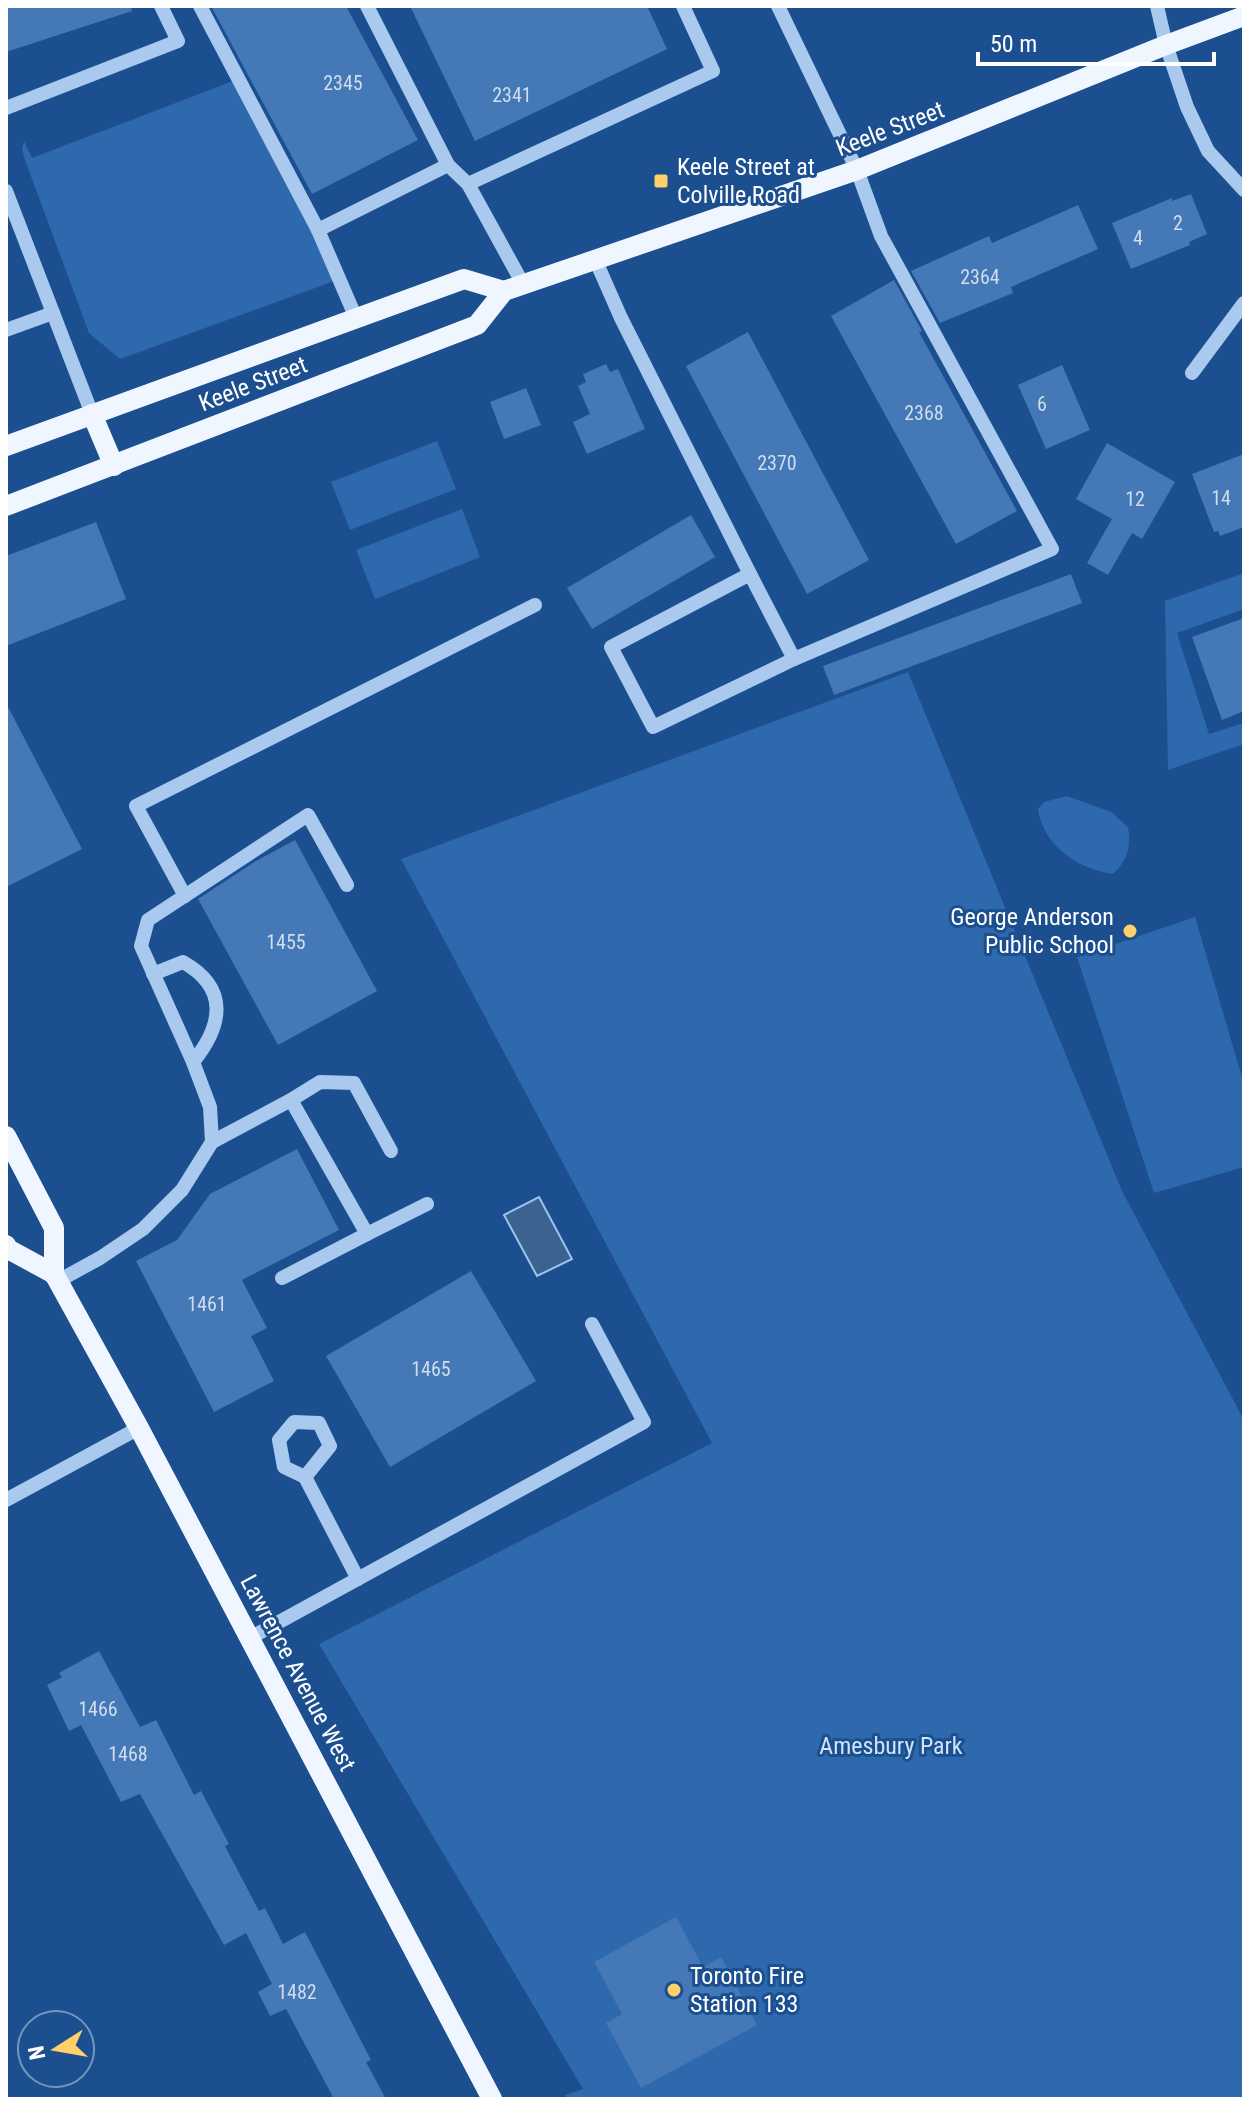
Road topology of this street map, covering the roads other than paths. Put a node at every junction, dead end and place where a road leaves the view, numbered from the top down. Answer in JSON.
{"nodes":[{"id":1,"x":161,"y":6,"type":"edge"},
{"id":2,"x":200,"y":6,"type":"edge"},
{"id":3,"x":367,"y":6,"type":"edge"},
{"id":4,"x":683,"y":6,"type":"edge"},
{"id":5,"x":778,"y":6,"type":"edge"},
{"id":6,"x":1157,"y":6,"type":"edge"},
{"id":7,"x":1244,"y":16,"type":"edge"},
{"id":8,"x":1166,"y":45,"type":"junction"},
{"id":9,"x":6,"y":108,"type":"edge"},
{"id":10,"x":448,"y":165,"type":"junction"},
{"id":11,"x":857,"y":170,"type":"junction"},
{"id":12,"x":468,"y":184,"type":"junction"},
{"id":13,"x":1244,"y":190,"type":"edge"},
{"id":14,"x":6,"y":191,"type":"edge"},
{"id":15,"x":13,"y":225,"type":"edge"},
{"id":16,"x":318,"y":230,"type":"junction"},
{"id":17,"x":595,"y":259,"type":"junction"},
{"id":18,"x":514,"y":288,"type":"junction"},
{"id":19,"x":1244,"y":303,"type":"edge"},
{"id":20,"x":53,"y":313,"type":"junction"},
{"id":21,"x":356,"y":318,"type":"junction"},
{"id":22,"x":6,"y":330,"type":"edge"},
{"id":23,"x":1192,"y":373,"type":"dead end"},
{"id":24,"x":92,"y":414,"type":"junction"},
{"id":25,"x":6,"y":446,"type":"edge"},
{"id":26,"x":114,"y":466,"type":"junction"},
{"id":27,"x":6,"y":506,"type":"edge"},
{"id":28,"x":750,"y":574,"type":"junction"},
{"id":29,"x":535,"y":605,"type":"dead end"},
{"id":30,"x":794,"y":659,"type":"junction"},
{"id":31,"x":347,"y":885,"type":"dead end"},
{"id":32,"x":185,"y":896,"type":"junction"},
{"id":33,"x":153,"y":974,"type":"junction"},
{"id":34,"x":193,"y":1062,"type":"junction"},
{"id":35,"x":291,"y":1100,"type":"junction"},
{"id":36,"x":6,"y":1136,"type":"edge"},
{"id":37,"x":212,"y":1142,"type":"junction"},
{"id":38,"x":391,"y":1151,"type":"dead end"},
{"id":39,"x":427,"y":1204,"type":"dead end"},
{"id":40,"x":367,"y":1234,"type":"junction"},
{"id":41,"x":6,"y":1245,"type":"edge"},
{"id":42,"x":56,"y":1277,"type":"junction"},
{"id":43,"x":282,"y":1278,"type":"dead end"},
{"id":44,"x":592,"y":1324,"type":"dead end"},
{"id":45,"x":139,"y":1428,"type":"junction"},
{"id":46,"x":305,"y":1477,"type":"dead end"},
{"id":47,"x":6,"y":1500,"type":"edge"},
{"id":48,"x":358,"y":1579,"type":"junction"},
{"id":49,"x":250,"y":1638,"type":"junction"},
{"id":50,"x":492,"y":2099,"type":"edge"}],
"edges":[{"from":1,"to":9,"type":"street"},
{"from":2,"to":16,"type":"street"},
{"from":3,"to":10,"type":"street"},
{"from":4,"to":12,"type":"street"},
{"from":5,"to":11,"type":"street"},
{"from":6,"to":8,"type":"street"},
{"from":7,"to":8,"type":"main road","name":"Keele Street"},
{"from":8,"to":11,"type":"main road","name":"Keele Street"},
{"from":8,"to":13,"type":"street"},
{"from":10,"to":12,"type":"street"},
{"from":10,"to":16,"type":"street"},
{"from":11,"to":17,"type":"main road","name":"Keele Street"},
{"from":11,"to":30,"type":"street"},
{"from":12,"to":18,"type":"street"},
{"from":14,"to":15,"type":"street"},
{"from":15,"to":20,"type":"street"},
{"from":16,"to":21,"type":"street"},
{"from":17,"to":18,"type":"main road","name":"Keele Street"},
{"from":17,"to":28,"type":"street"},
{"from":18,"to":21,"type":"main road","name":"Keele Street"},
{"from":18,"to":26,"type":"main road","name":"Keele Street"},
{"from":19,"to":23,"type":"street"},
{"from":20,"to":22,"type":"street"},
{"from":20,"to":24,"type":"street"},
{"from":21,"to":24,"type":"main road","name":"Keele Street"},
{"from":24,"to":25,"type":"main road","name":"Keele Street"},
{"from":24,"to":26,"type":"main road"},
{"from":26,"to":27,"type":"main road","name":"Keele Street"},
{"from":28,"to":30,"type":"street"},
{"from":28,"to":30,"type":"street"},
{"from":29,"to":32,"type":"street"},
{"from":31,"to":32,"type":"street"},
{"from":32,"to":33,"type":"street"},
{"from":33,"to":34,"type":"street"},
{"from":33,"to":34,"type":"street"},
{"from":34,"to":37,"type":"street"},
{"from":35,"to":37,"type":"street"},
{"from":35,"to":38,"type":"street"},
{"from":35,"to":40,"type":"street"},
{"from":36,"to":42,"type":"main road","name":"Lawrence Avenue West"},
{"from":37,"to":42,"type":"street"},
{"from":39,"to":40,"type":"street"},
{"from":40,"to":43,"type":"street"},
{"from":41,"to":42,"type":"main road"},
{"from":42,"to":45,"type":"main road","name":"Lawrence Avenue West"},
{"from":44,"to":48,"type":"street"},
{"from":45,"to":47,"type":"street"},
{"from":45,"to":49,"type":"main road","name":"Lawrence Avenue West"},
{"from":46,"to":48,"type":"street"},
{"from":48,"to":49,"type":"street"},
{"from":49,"to":50,"type":"main road","name":"Lawrence Avenue West"}]}
